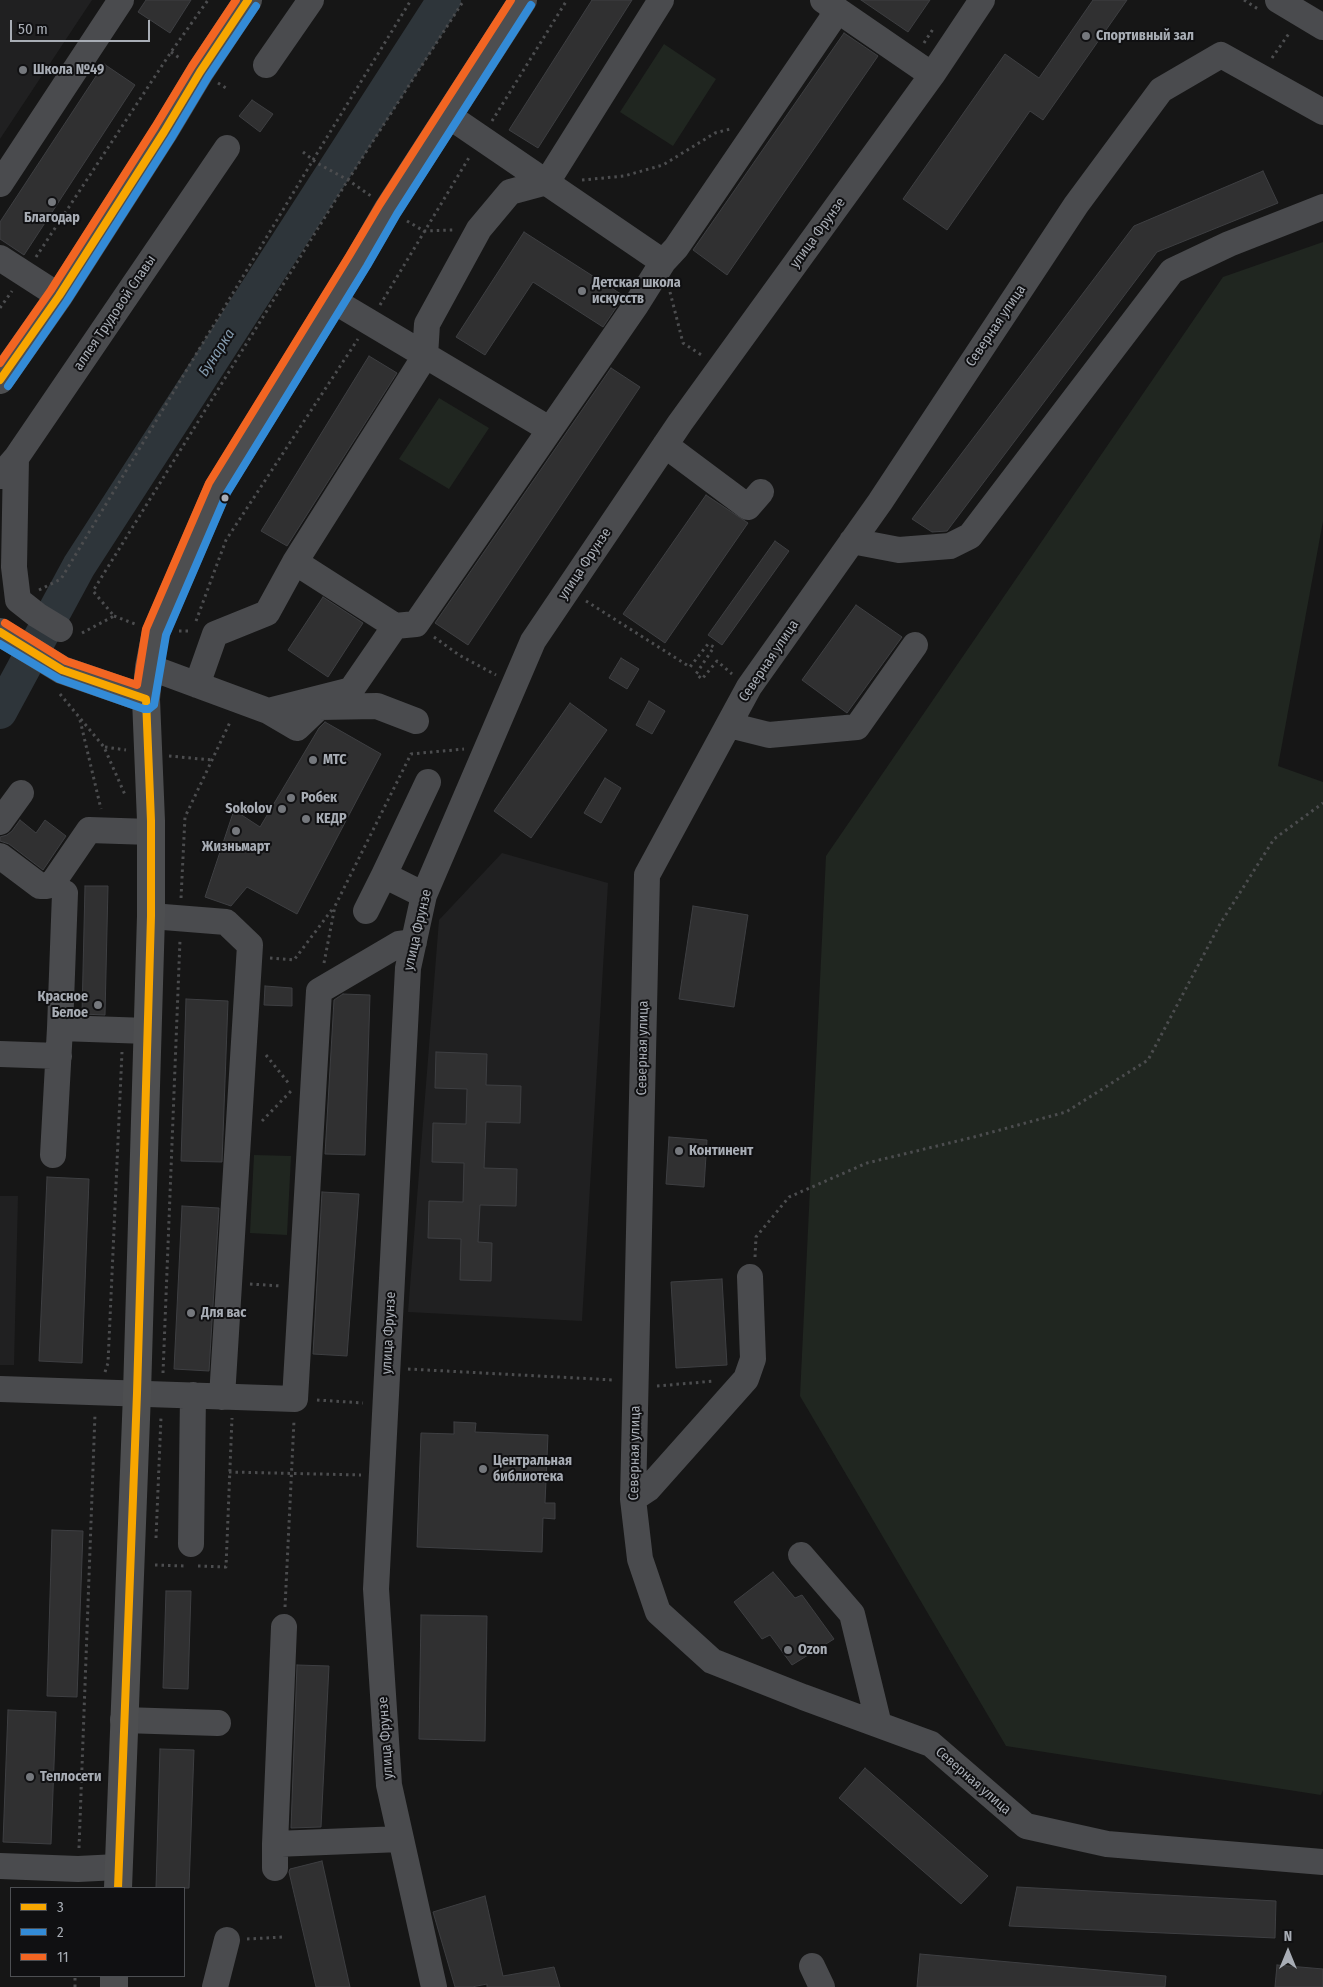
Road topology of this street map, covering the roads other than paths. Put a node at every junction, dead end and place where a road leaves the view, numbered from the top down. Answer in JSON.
{"nodes":[{"id":1,"x":121,"y":0,"type":"edge"},
{"id":2,"x":248,"y":0,"type":"edge"},
{"id":3,"x":311,"y":0,"type":"edge"},
{"id":4,"x":523,"y":0,"type":"edge"},
{"id":5,"x":661,"y":0,"type":"edge"},
{"id":6,"x":982,"y":0,"type":"edge"},
{"id":7,"x":1278,"y":0,"type":"edge"},
{"id":8,"x":828,"y":3,"type":"edge"},
{"id":9,"x":1323,"y":27,"type":"edge"},
{"id":10,"x":266,"y":65,"type":"dead end"},
{"id":11,"x":922,"y":68,"type":"junction"},
{"id":12,"x":1323,"y":112,"type":"edge"},
{"id":13,"x":449,"y":116,"type":"junction"},
{"id":14,"x":227,"y":148,"type":"dead end"},
{"id":15,"x":547,"y":182,"type":"junction"},
{"id":16,"x":0,"y":184,"type":"edge"},
{"id":17,"x":1323,"y":207,"type":"edge"},
{"id":18,"x":0,"y":258,"type":"edge"},
{"id":19,"x":663,"y":262,"type":"junction"},
{"id":20,"x":59,"y":296,"type":"junction"},
{"id":21,"x":334,"y":301,"type":"junction"},
{"id":22,"x":425,"y":356,"type":"junction"},
{"id":23,"x":0,"y":380,"type":"edge"},
{"id":24,"x":549,"y":429,"type":"junction"},
{"id":25,"x":665,"y":445,"type":"junction"},
{"id":26,"x":8,"y":467,"type":"edge"},
{"id":27,"x":761,"y":492,"type":"dead end"},
{"id":28,"x":852,"y":542,"type":"junction"},
{"id":29,"x":295,"y":562,"type":"junction"},
{"id":30,"x":406,"y":625,"type":"junction"},
{"id":31,"x":60,"y":629,"type":"road end"},
{"id":32,"x":0,"y":632,"type":"edge"},
{"id":33,"x":915,"y":646,"type":"dead end"},
{"id":34,"x":149,"y":667,"type":"junction"},
{"id":35,"x":197,"y":685,"type":"junction"},
{"id":36,"x":146,"y":699,"type":"junction"},
{"id":37,"x":268,"y":711,"type":"junction"},
{"id":38,"x":416,"y":721,"type":"dead end"},
{"id":39,"x":729,"y":724,"type":"junction"},
{"id":40,"x":428,"y":782,"type":"dead end"},
{"id":41,"x":21,"y":793,"type":"dead end"},
{"id":42,"x":0,"y":822,"type":"edge"},
{"id":43,"x":129,"y":832,"type":"junction"},
{"id":44,"x":0,"y":856,"type":"edge"},
{"id":45,"x":384,"y":875,"type":"junction"},
{"id":46,"x":66,"y":893,"type":"dead end"},
{"id":47,"x":424,"y":894,"type":"junction"},
{"id":48,"x":366,"y":911,"type":"dead end"},
{"id":49,"x":151,"y":916,"type":"junction"},
{"id":50,"x":414,"y":942,"type":"junction"},
{"id":51,"x":60,"y":1028,"type":"junction"},
{"id":52,"x":135,"y":1031,"type":"junction"},
{"id":53,"x":0,"y":1054,"type":"edge"},
{"id":54,"x":58,"y":1056,"type":"junction"},
{"id":55,"x":53,"y":1156,"type":"dead end"},
{"id":56,"x":750,"y":1277,"type":"road end"},
{"id":57,"x":0,"y":1390,"type":"edge"},
{"id":58,"x":150,"y":1393,"type":"junction"},
{"id":59,"x":193,"y":1395,"type":"junction"},
{"id":60,"x":228,"y":1397,"type":"junction"},
{"id":61,"x":633,"y":1499,"type":"junction"},
{"id":62,"x":191,"y":1544,"type":"dead end"},
{"id":63,"x":801,"y":1555,"type":"dead end"},
{"id":64,"x":284,"y":1627,"type":"road end"},
{"id":65,"x":123,"y":1720,"type":"junction"},
{"id":66,"x":218,"y":1722,"type":"dead end"},
{"id":67,"x":879,"y":1725,"type":"junction"},
{"id":68,"x":401,"y":1839,"type":"junction"},
{"id":69,"x":1323,"y":1862,"type":"edge"},
{"id":70,"x":0,"y":1866,"type":"edge"},
{"id":71,"x":118,"y":1877,"type":"edge"},
{"id":72,"x":227,"y":1940,"type":"road end"},
{"id":73,"x":215,"y":1987,"type":"edge"},
{"id":74,"x":434,"y":1987,"type":"edge"}],
"edges":[{"from":1,"to":16,"type":"street"},
{"from":2,"to":20,"type":"main road"},
{"from":3,"to":10,"type":"street"},
{"from":4,"to":13,"type":"main road"},
{"from":5,"to":15,"type":"street"},
{"from":6,"to":11,"type":"street","name":"улица Фрунзе"},
{"from":7,"to":9,"type":"street"},
{"from":8,"to":11,"type":"street"},
{"from":8,"to":19,"type":"street"},
{"from":11,"to":25,"type":"street","name":"улица Фрунзе"},
{"from":12,"to":28,"type":"street","name":"Северная улица"},
{"from":13,"to":15,"type":"street"},
{"from":13,"to":21,"type":"main road"},
{"from":14,"to":26,"type":"street","name":"аллея Трудовой Славы"},
{"from":15,"to":19,"type":"street"},
{"from":15,"to":22,"type":"street"},
{"from":17,"to":28,"type":"street"},
{"from":18,"to":20,"type":"street"},
{"from":19,"to":24,"type":"street"},
{"from":20,"to":23,"type":"main road"},
{"from":21,"to":22,"type":"street"},
{"from":21,"to":34,"type":"main road"},
{"from":22,"to":24,"type":"street"},
{"from":22,"to":29,"type":"street"},
{"from":24,"to":30,"type":"street"},
{"from":25,"to":27,"type":"street"},
{"from":25,"to":47,"type":"street","name":"улица Фрунзе"},
{"from":26,"to":31,"type":"street"},
{"from":28,"to":39,"type":"street","name":"Северная улица"},
{"from":29,"to":30,"type":"street"},
{"from":29,"to":35,"type":"street"},
{"from":30,"to":37,"type":"street"},
{"from":32,"to":36,"type":"main road"},
{"from":33,"to":39,"type":"street"},
{"from":34,"to":35,"type":"street"},
{"from":34,"to":36,"type":"main road"},
{"from":35,"to":37,"type":"street"},
{"from":36,"to":43,"type":"main road"},
{"from":37,"to":38,"type":"street"},
{"from":39,"to":61,"type":"street","name":"Северная улица"},
{"from":40,"to":45,"type":"street"},
{"from":41,"to":42,"type":"street"},
{"from":43,"to":44,"type":"street"},
{"from":43,"to":49,"type":"main road"},
{"from":45,"to":47,"type":"street"},
{"from":45,"to":48,"type":"street"},
{"from":46,"to":51,"type":"street"},
{"from":47,"to":50,"type":"street","name":"улица Фрунзе"},
{"from":49,"to":52,"type":"main road"},
{"from":49,"to":60,"type":"street"},
{"from":50,"to":60,"type":"street"},
{"from":50,"to":68,"type":"street","name":"улица Фрунзе"},
{"from":51,"to":52,"type":"street"},
{"from":51,"to":54,"type":"street"},
{"from":52,"to":58,"type":"main road"},
{"from":53,"to":54,"type":"street"},
{"from":54,"to":55,"type":"street"},
{"from":56,"to":61,"type":"street"},
{"from":57,"to":58,"type":"street"},
{"from":58,"to":59,"type":"street"},
{"from":58,"to":65,"type":"main road"},
{"from":59,"to":60,"type":"street"},
{"from":59,"to":62,"type":"street"},
{"from":61,"to":67,"type":"street","name":"Северная улица"},
{"from":63,"to":67,"type":"street"},
{"from":64,"to":68,"type":"street"},
{"from":65,"to":66,"type":"street"},
{"from":65,"to":71,"type":"main road"},
{"from":67,"to":69,"type":"street","name":"Северная улица"},
{"from":68,"to":74,"type":"street","name":"улица Фрунзе"},
{"from":70,"to":71,"type":"street"},
{"from":72,"to":73,"type":"street"}]}
